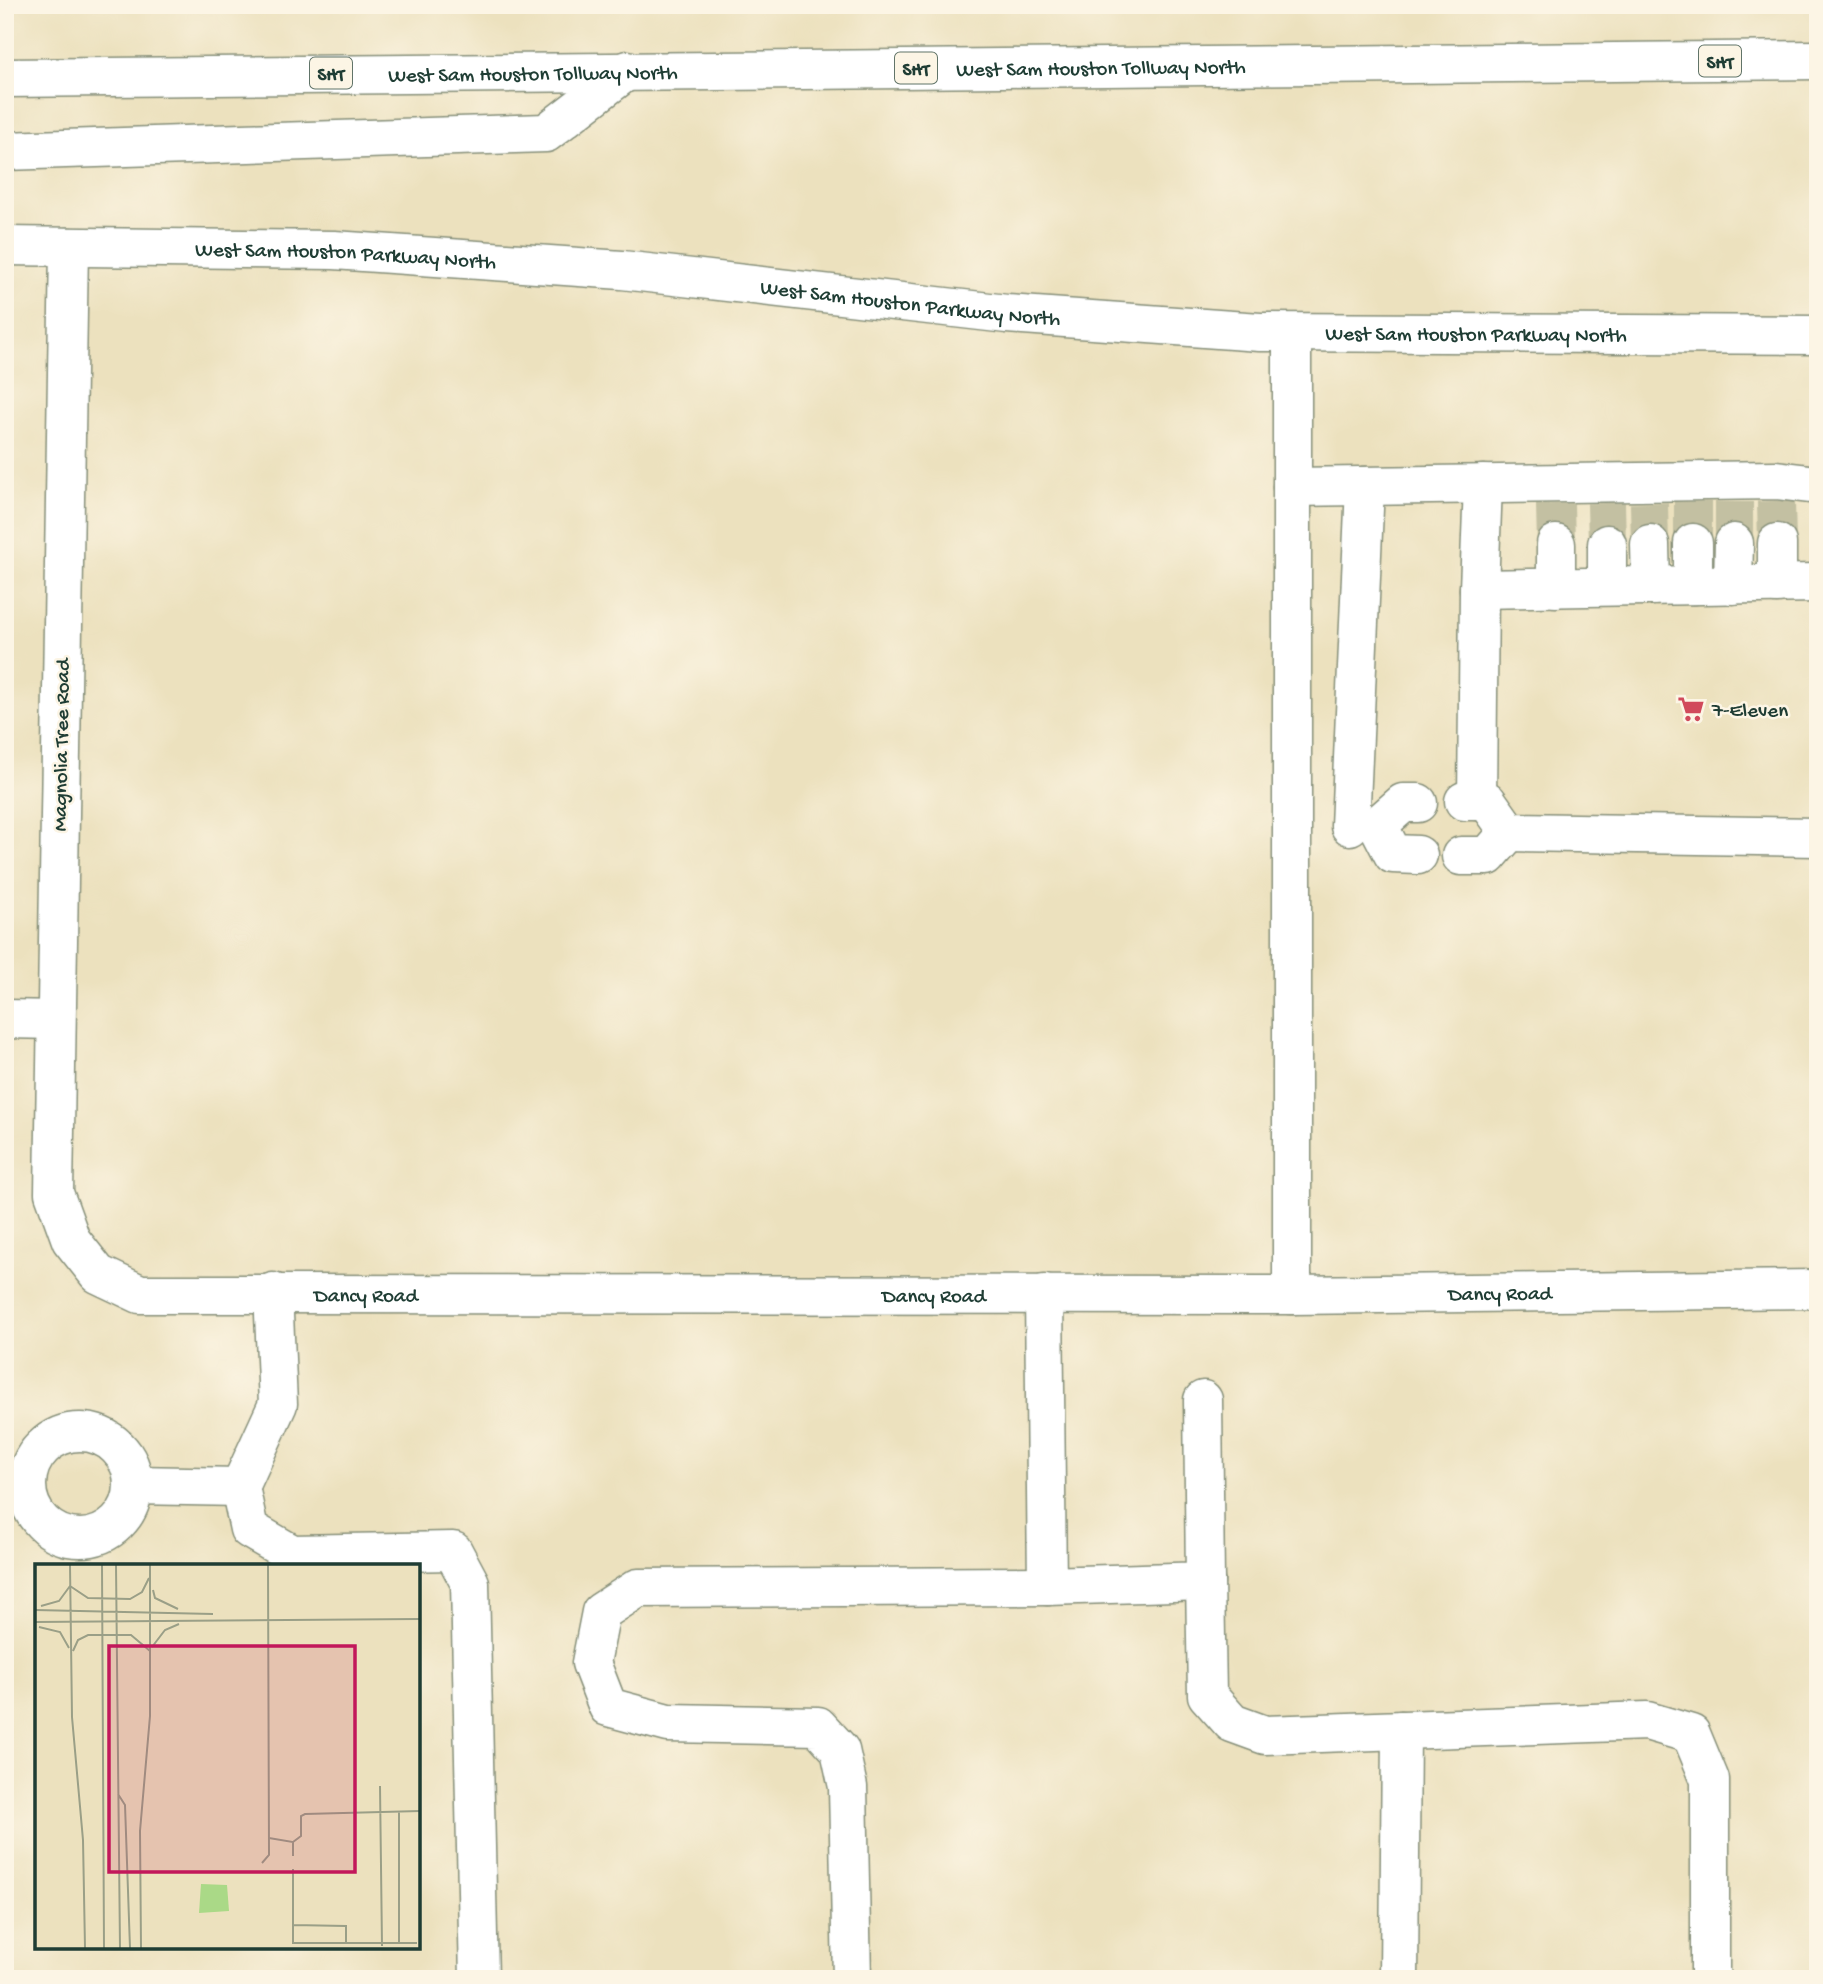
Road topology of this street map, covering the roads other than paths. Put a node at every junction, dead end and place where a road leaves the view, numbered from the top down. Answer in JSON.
{"nodes":[{"id":1,"x":1815,"y":61,"type":"edge"},
{"id":2,"x":628,"y":70,"type":"junction"},
{"id":3,"x":5,"y":78,"type":"edge"},
{"id":4,"x":5,"y":151,"type":"edge"},
{"id":5,"x":5,"y":246,"type":"edge"},
{"id":6,"x":69,"y":247,"type":"junction"},
{"id":7,"x":1818,"y":307,"type":"edge"},
{"id":8,"x":1292,"y":333,"type":"junction"},
{"id":9,"x":1807,"y":339,"type":"edge"},
{"id":10,"x":1483,"y":484,"type":"junction"},
{"id":11,"x":1818,"y":485,"type":"edge"},
{"id":12,"x":1365,"y":486,"type":"junction"},
{"id":13,"x":1292,"y":487,"type":"junction"},
{"id":14,"x":1693,"y":543,"type":"tunnel mouth"},
{"id":15,"x":1734,"y":543,"type":"tunnel mouth"},
{"id":16,"x":1777,"y":543,"type":"tunnel mouth"},
{"id":17,"x":1556,"y":544,"type":"tunnel mouth"},
{"id":18,"x":1607,"y":544,"type":"tunnel mouth"},
{"id":19,"x":1650,"y":544,"type":"tunnel mouth"},
{"id":20,"x":1818,"y":583,"type":"edge"},
{"id":21,"x":1734,"y":584,"type":"junction"},
{"id":22,"x":1777,"y":584,"type":"junction"},
{"id":23,"x":1693,"y":585,"type":"junction"},
{"id":24,"x":1607,"y":586,"type":"junction"},
{"id":25,"x":1651,"y":586,"type":"junction"},
{"id":26,"x":1556,"y":587,"type":"junction"},
{"id":27,"x":1479,"y":589,"type":"junction"},
{"id":28,"x":1418,"y":803,"type":"dead end"},
{"id":29,"x":1364,"y":825,"type":"junction"},
{"id":30,"x":1292,"y":827,"type":"junction"},
{"id":31,"x":1509,"y":832,"type":"junction"},
{"id":32,"x":1818,"y":837,"type":"edge"},
{"id":33,"x":1418,"y":855,"type":"dead end"},
{"id":34,"x":1461,"y":856,"type":"dead end"},
{"id":35,"x":5,"y":1019,"type":"edge"},
{"id":36,"x":55,"y":1020,"type":"junction"},
{"id":37,"x":71,"y":1240,"type":"joint"},
{"id":38,"x":1818,"y":1289,"type":"edge"},
{"id":39,"x":273,"y":1292,"type":"junction"},
{"id":40,"x":1044,"y":1294,"type":"junction"},
{"id":41,"x":1292,"y":1295,"type":"junction"},
{"id":42,"x":1203,"y":1400,"type":"dead end"},
{"id":43,"x":134,"y":1485,"type":"junction"},
{"id":44,"x":240,"y":1487,"type":"junction"},
{"id":45,"x":16,"y":1490,"type":"edge"},
{"id":46,"x":1205,"y":1581,"type":"junction"},
{"id":47,"x":1047,"y":1586,"type":"junction"},
{"id":48,"x":1401,"y":1730,"type":"junction"},
{"id":49,"x":479,"y":1979,"type":"edge"},
{"id":50,"x":852,"y":1979,"type":"edge"},
{"id":51,"x":1399,"y":1979,"type":"edge"},
{"id":52,"x":1710,"y":1979,"type":"edge"}],
"edges":[{"from":1,"to":2,"type":"main road","name":"West Sam Houston Tollway North","number":"SHT"},
{"from":2,"to":3,"type":"main road","name":"West Sam Houston Tollway North","number":"SHT"},
{"from":2,"to":4,"type":"main road"},
{"from":5,"to":6,"type":"main road","name":"West Sam Houston Parkway North"},
{"from":6,"to":8,"type":"main road","name":"West Sam Houston Parkway North"},
{"from":6,"to":36,"type":"main road","name":"Magnolia Tree Road"},
{"from":7,"to":9,"type":"main road"},
{"from":8,"to":9,"type":"main road","name":"West Sam Houston Parkway North"},
{"from":8,"to":13,"type":"main road"},
{"from":10,"to":11,"type":"main road"},
{"from":10,"to":12,"type":"main road"},
{"from":10,"to":27,"type":"main road"},
{"from":12,"to":13,"type":"main road"},
{"from":12,"to":29,"type":"main road"},
{"from":13,"to":30,"type":"main road"},
{"from":14,"to":23,"type":"main road"},
{"from":15,"to":21,"type":"main road"},
{"from":16,"to":22,"type":"main road"},
{"from":17,"to":26,"type":"main road"},
{"from":18,"to":24,"type":"main road"},
{"from":19,"to":25,"type":"main road"},
{"from":20,"to":22,"type":"main road"},
{"from":21,"to":22,"type":"main road"},
{"from":21,"to":23,"type":"main road"},
{"from":23,"to":25,"type":"main road"},
{"from":24,"to":25,"type":"main road"},
{"from":24,"to":26,"type":"main road"},
{"from":26,"to":27,"type":"main road"},
{"from":27,"to":31,"type":"main road"},
{"from":28,"to":29,"type":"main road"},
{"from":29,"to":30,"type":"main road"},
{"from":29,"to":33,"type":"main road"},
{"from":30,"to":41,"type":"main road"},
{"from":31,"to":32,"type":"main road"},
{"from":31,"to":34,"type":"main road"},
{"from":35,"to":36,"type":"main road"},
{"from":36,"to":37,"type":"main road","name":"Magnolia Tree Road"},
{"from":37,"to":39,"type":"main road","name":"Dancy Road"},
{"from":38,"to":41,"type":"main road","name":"Dancy Road"},
{"from":39,"to":40,"type":"main road","name":"Dancy Road"},
{"from":39,"to":44,"type":"main road"},
{"from":40,"to":41,"type":"main road","name":"Dancy Road"},
{"from":40,"to":47,"type":"main road"},
{"from":42,"to":46,"type":"main road"},
{"from":43,"to":44,"type":"main road"},
{"from":43,"to":45,"type":"main road"},
{"from":43,"to":45,"type":"main road"},
{"from":44,"to":49,"type":"main road"},
{"from":46,"to":47,"type":"main road"},
{"from":46,"to":48,"type":"main road"},
{"from":47,"to":50,"type":"main road"},
{"from":48,"to":51,"type":"main road"},
{"from":48,"to":52,"type":"main road"}]}
